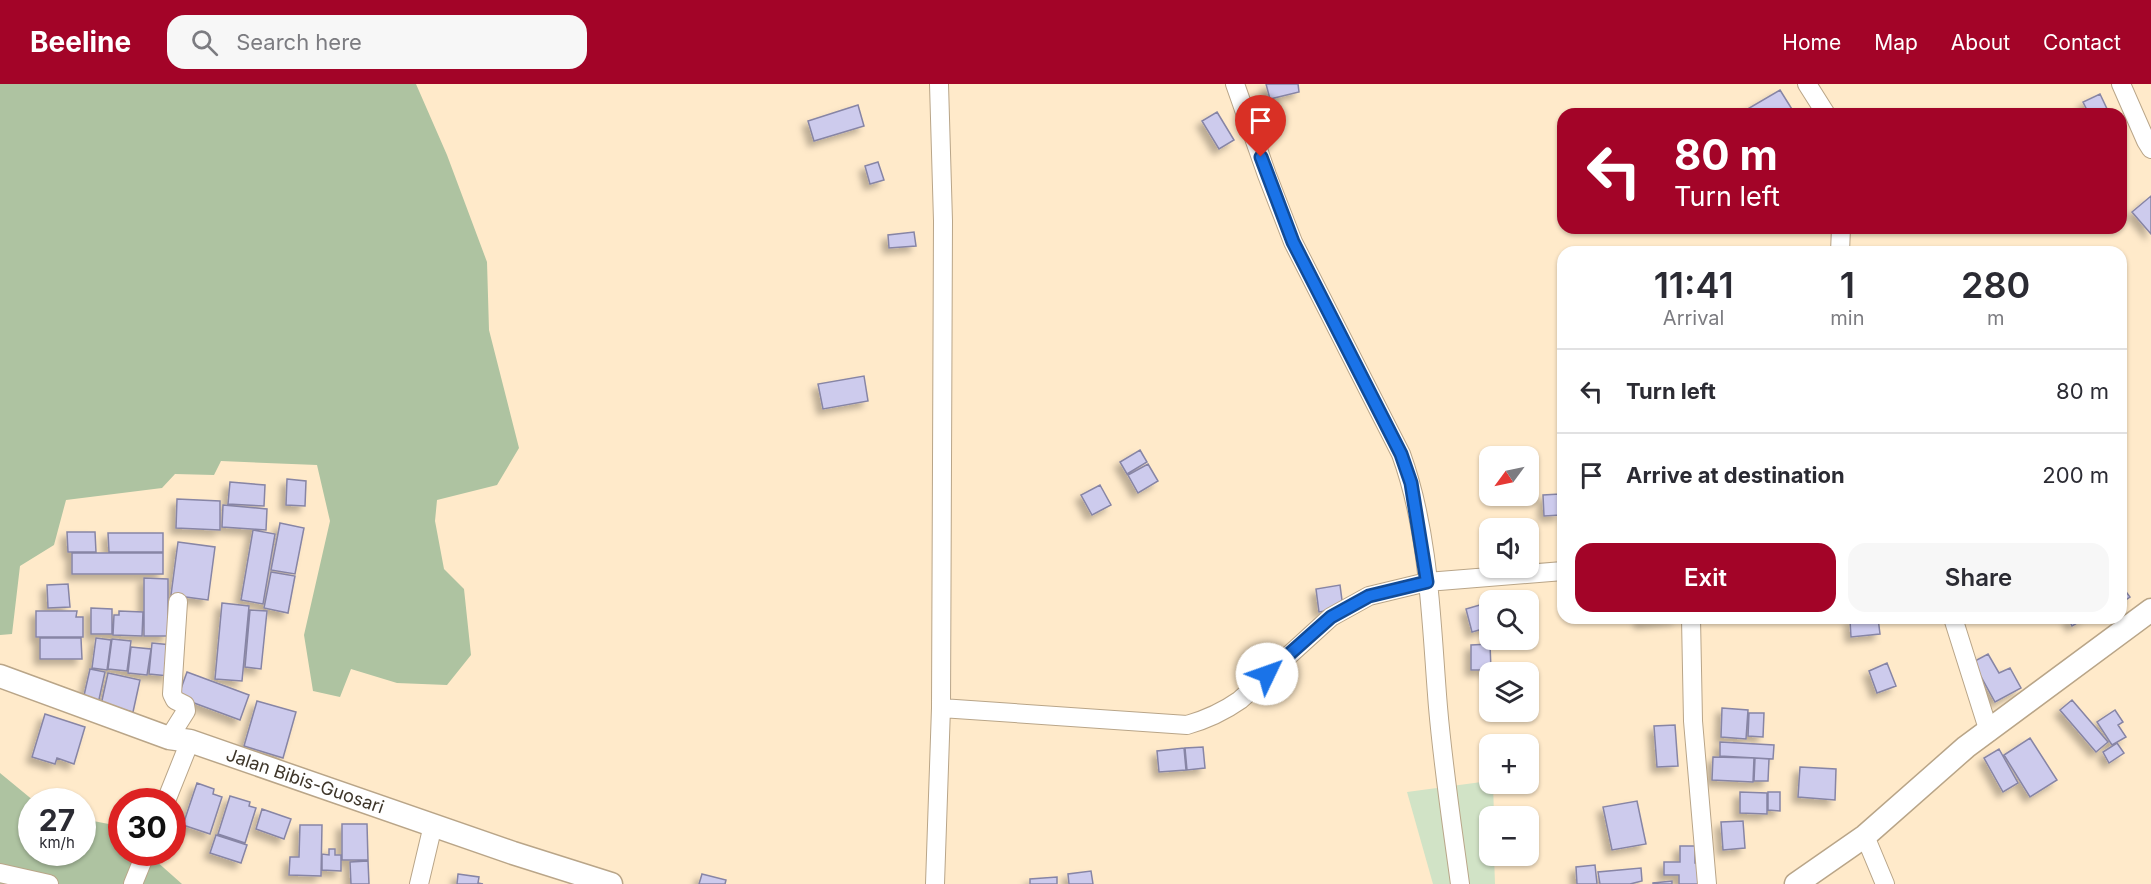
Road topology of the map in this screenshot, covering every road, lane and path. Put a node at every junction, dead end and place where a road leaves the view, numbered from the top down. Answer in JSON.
{"nodes":[{"id":1,"x":939,"y":84,"type":"edge"},
{"id":2,"x":1235,"y":84,"type":"edge"},
{"id":3,"x":1807,"y":84,"type":"edge"},
{"id":4,"x":2121,"y":84,"type":"edge"},
{"id":5,"x":1822,"y":108,"type":"edge"},
{"id":6,"x":2151,"y":149,"type":"edge"},
{"id":7,"x":1557,"y":571,"type":"edge"},
{"id":8,"x":1427,"y":582,"type":"junction"},
{"id":9,"x":178,"y":602,"type":"dead end"},
{"id":10,"x":2151,"y":610,"type":"edge"},
{"id":11,"x":1691,"y":624,"type":"edge"},
{"id":12,"x":1955,"y":624,"type":"edge"},
{"id":13,"x":0,"y":676,"type":"edge"},
{"id":14,"x":941,"y":708,"type":"junction"},
{"id":15,"x":1989,"y":732,"type":"junction"},
{"id":16,"x":179,"y":740,"type":"junction"},
{"id":17,"x":169,"y":788,"type":"edge"},
{"id":18,"x":434,"y":825,"type":"junction"},
{"id":19,"x":1865,"y":836,"type":"junction"},
{"id":20,"x":140,"y":866,"type":"edge"},
{"id":21,"x":0,"y":873,"type":"edge"},
{"id":22,"x":49,"y":884,"type":"edge"},
{"id":23,"x":133,"y":884,"type":"edge"},
{"id":24,"x":419,"y":884,"type":"edge"},
{"id":25,"x":611,"y":884,"type":"edge"},
{"id":26,"x":935,"y":884,"type":"edge"},
{"id":27,"x":1460,"y":884,"type":"edge"},
{"id":28,"x":1707,"y":884,"type":"edge"},
{"id":29,"x":1796,"y":884,"type":"edge"},
{"id":30,"x":1885,"y":884,"type":"edge"}],
"edges":[{"from":1,"to":14,"type":"street"},
{"from":2,"to":8,"type":"street"},
{"from":3,"to":5,"type":"street"},
{"from":4,"to":6,"type":"street"},
{"from":7,"to":8,"type":"street"},
{"from":8,"to":14,"type":"street"},
{"from":8,"to":27,"type":"street"},
{"from":9,"to":16,"type":"street"},
{"from":10,"to":15,"type":"street"},
{"from":11,"to":28,"type":"street"},
{"from":12,"to":15,"type":"street"},
{"from":13,"to":16,"type":"street","name":"Jalan Bibis-Guosari"},
{"from":14,"to":26,"type":"street"},
{"from":15,"to":19,"type":"street"},
{"from":16,"to":17,"type":"street"},
{"from":16,"to":18,"type":"street","name":"Jalan Bibis-Guosari"},
{"from":18,"to":24,"type":"street"},
{"from":18,"to":25,"type":"street","name":"Jalan Bibis-Guosari"},
{"from":19,"to":29,"type":"street"},
{"from":19,"to":30,"type":"street"},
{"from":20,"to":23,"type":"street"},
{"from":21,"to":22,"type":"street"}]}
